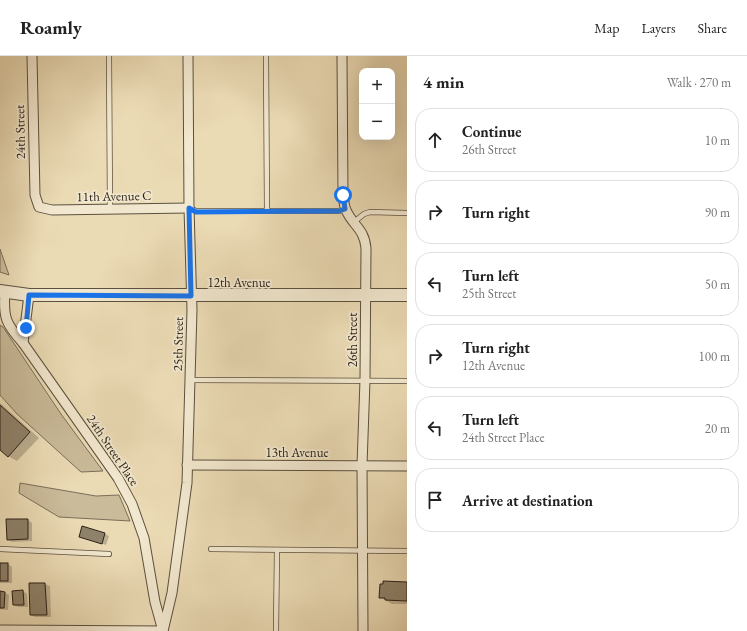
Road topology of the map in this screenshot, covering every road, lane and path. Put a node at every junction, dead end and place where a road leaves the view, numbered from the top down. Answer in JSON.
{"nodes":[{"id":1,"x":32,"y":56,"type":"edge"},
{"id":2,"x":109,"y":56,"type":"edge"},
{"id":3,"x":188,"y":56,"type":"edge"},
{"id":4,"x":266,"y":56,"type":"edge"},
{"id":5,"x":342,"y":56,"type":"edge"},
{"id":6,"x":39,"y":207,"type":"joint"},
{"id":7,"x":189,"y":208,"type":"junction"},
{"id":8,"x":345,"y":209,"type":"junction"},
{"id":9,"x":110,"y":210,"type":"junction"},
{"id":10,"x":267,"y":212,"type":"junction"},
{"id":11,"x":407,"y":214,"type":"edge"},
{"id":12,"x":354,"y":222,"type":"junction"},
{"id":13,"x":2,"y":292,"type":"edge"},
{"id":14,"x":365,"y":294,"type":"junction"},
{"id":15,"x":29,"y":295,"type":"junction"},
{"id":16,"x":407,"y":295,"type":"edge"},
{"id":17,"x":191,"y":296,"type":"junction"},
{"id":18,"x":24,"y":343,"type":"junction"},
{"id":19,"x":190,"y":380,"type":"junction"},
{"id":20,"x":365,"y":380,"type":"junction"},
{"id":21,"x":407,"y":381,"type":"edge"},
{"id":22,"x":187,"y":465,"type":"junction"},
{"id":23,"x":362,"y":465,"type":"junction"},
{"id":24,"x":407,"y":466,"type":"edge"},
{"id":25,"x":211,"y":548,"type":"dead end"},
{"id":26,"x":0,"y":549,"type":"edge"},
{"id":27,"x":277,"y":550,"type":"junction"},
{"id":28,"x":362,"y":551,"type":"junction"},
{"id":29,"x":407,"y":551,"type":"edge"},
{"id":30,"x":109,"y":554,"type":"dead end"},
{"id":31,"x":0,"y":630,"type":"edge"},
{"id":32,"x":163,"y":631,"type":"edge"},
{"id":33,"x":276,"y":631,"type":"edge"},
{"id":34,"x":362,"y":631,"type":"edge"}],
"edges":[{"from":1,"to":6,"type":"street","name":"24th Street"},
{"from":2,"to":9,"type":"lane"},
{"from":3,"to":7,"type":"street","name":"25th Street"},
{"from":4,"to":10,"type":"lane"},
{"from":5,"to":8,"type":"street","name":"26th Street"},
{"from":6,"to":9,"type":"street","name":"11th Avenue C"},
{"from":7,"to":9,"type":"street","name":"11th Avenue C"},
{"from":7,"to":10,"type":"lane"},
{"from":7,"to":17,"type":"street","name":"25th Street"},
{"from":8,"to":10,"type":"lane"},
{"from":8,"to":12,"type":"street","name":"26th Street"},
{"from":11,"to":12,"type":"lane"},
{"from":12,"to":14,"type":"street","name":"26th Street"},
{"from":13,"to":15,"type":"street","name":"12th Avenue"},
{"from":13,"to":18,"type":"street","name":"24th Street Place"},
{"from":14,"to":16,"type":"street","name":"12th Avenue"},
{"from":14,"to":17,"type":"street","name":"12th Avenue"},
{"from":14,"to":20,"type":"street","name":"26th Street"},
{"from":15,"to":17,"type":"street","name":"12th Avenue"},
{"from":15,"to":18,"type":"street"},
{"from":17,"to":19,"type":"street","name":"25th Street"},
{"from":18,"to":32,"type":"street","name":"24th Street Place"},
{"from":19,"to":20,"type":"lane"},
{"from":19,"to":22,"type":"street","name":"25th Street"},
{"from":20,"to":21,"type":"lane"},
{"from":20,"to":23,"type":"street","name":"26th Street"},
{"from":22,"to":23,"type":"street","name":"13th Avenue"},
{"from":22,"to":32,"type":"street","name":"25th Street"},
{"from":23,"to":24,"type":"street","name":"13th Avenue"},
{"from":23,"to":28,"type":"street","name":"26th Street"},
{"from":25,"to":27,"type":"lane"},
{"from":26,"to":30,"type":"lane"},
{"from":27,"to":28,"type":"lane"},
{"from":27,"to":33,"type":"lane"},
{"from":28,"to":29,"type":"lane"},
{"from":28,"to":34,"type":"street","name":"26th Street"},
{"from":31,"to":32,"type":"street"}]}
